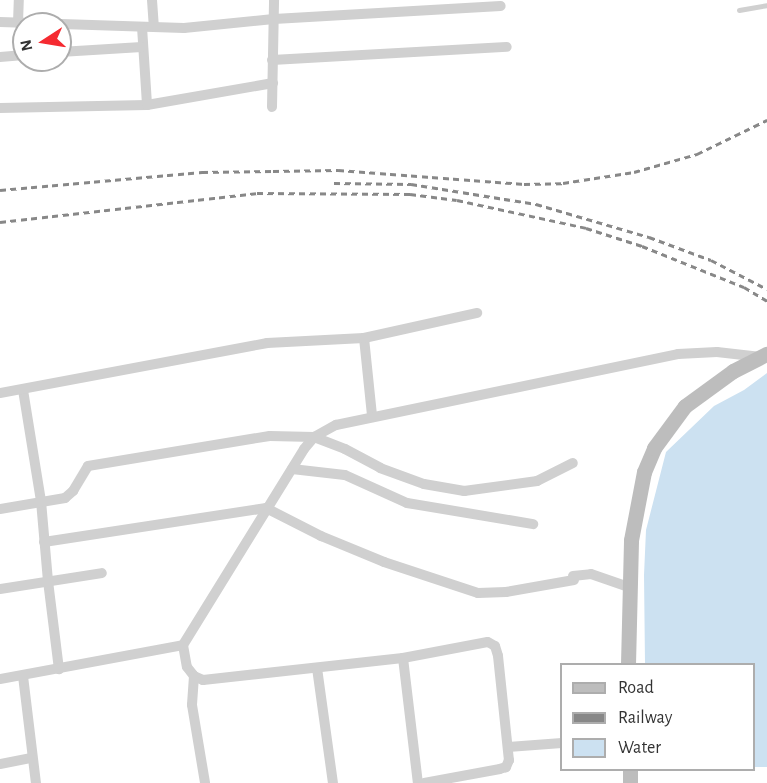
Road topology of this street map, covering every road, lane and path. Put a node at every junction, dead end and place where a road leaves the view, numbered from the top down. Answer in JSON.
{"nodes":[{"id":1,"x":153,"y":0,"type":"edge"},
{"id":2,"x":274,"y":0,"type":"edge"},
{"id":3,"x":767,"y":4,"type":"edge"},
{"id":4,"x":501,"y":6,"type":"dead end"},
{"id":5,"x":739,"y":10,"type":"dead end"},
{"id":6,"x":274,"y":19,"type":"junction"},
{"id":7,"x":72,"y":24,"type":"edge"},
{"id":8,"x":142,"y":27,"type":"junction"},
{"id":9,"x":154,"y":27,"type":"junction"},
{"id":10,"x":142,"y":47,"type":"junction"},
{"id":11,"x":507,"y":47,"type":"dead end"},
{"id":12,"x":72,"y":51,"type":"edge"},
{"id":13,"x":272,"y":60,"type":"junction"},
{"id":14,"x":273,"y":83,"type":"junction"},
{"id":15,"x":147,"y":105,"type":"junction"},
{"id":16,"x":273,"y":107,"type":"dead end"},
{"id":17,"x":0,"y":108,"type":"edge"},
{"id":18,"x":477,"y":313,"type":"dead end"},
{"id":19,"x":364,"y":338,"type":"junction"},
{"id":20,"x":764,"y":356,"type":"edge"},
{"id":21,"x":23,"y":390,"type":"junction"},
{"id":22,"x":0,"y":393,"type":"edge"},
{"id":23,"x":372,"y":416,"type":"junction"},
{"id":24,"x":314,"y":437,"type":"junction"},
{"id":25,"x":298,"y":459,"type":"junction"},
{"id":26,"x":573,"y":463,"type":"dead end"},
{"id":27,"x":41,"y":501,"type":"junction"},
{"id":28,"x":267,"y":508,"type":"junction"},
{"id":29,"x":0,"y":509,"type":"edge"},
{"id":30,"x":533,"y":524,"type":"dead end"},
{"id":31,"x":44,"y":542,"type":"junction"},
{"id":32,"x":102,"y":573,"type":"dead end"},
{"id":33,"x":48,"y":580,"type":"junction"},
{"id":34,"x":628,"y":587,"type":"junction"},
{"id":35,"x":0,"y":589,"type":"edge"},
{"id":36,"x":183,"y":645,"type":"junction"},
{"id":37,"x":403,"y":658,"type":"junction"},
{"id":38,"x":628,"y":663,"type":"edge"},
{"id":39,"x":316,"y":668,"type":"junction"},
{"id":40,"x":59,"y":669,"type":"junction"},
{"id":41,"x":23,"y":676,"type":"junction"},
{"id":42,"x":194,"y":676,"type":"junction"},
{"id":43,"x":0,"y":679,"type":"edge"},
{"id":44,"x":560,"y":742,"type":"edge"},
{"id":45,"x":508,"y":747,"type":"junction"},
{"id":46,"x":31,"y":758,"type":"junction"},
{"id":47,"x":0,"y":764,"type":"edge"},
{"id":48,"x":36,"y":783,"type":"edge"},
{"id":49,"x":205,"y":783,"type":"edge"},
{"id":50,"x":333,"y":783,"type":"edge"},
{"id":51,"x":418,"y":783,"type":"edge"},
{"id":52,"x":424,"y":783,"type":"edge"}],
"edges":[{"from":1,"to":9,"type":"street"},
{"from":2,"to":6,"type":"street"},
{"from":3,"to":5,"type":"lane"},
{"from":4,"to":6,"type":"street"},
{"from":6,"to":9,"type":"street"},
{"from":6,"to":13,"type":"street"},
{"from":7,"to":8,"type":"street"},
{"from":8,"to":9,"type":"street"},
{"from":8,"to":10,"type":"street"},
{"from":10,"to":12,"type":"street"},
{"from":10,"to":15,"type":"street"},
{"from":11,"to":13,"type":"street"},
{"from":13,"to":14,"type":"street"},
{"from":14,"to":15,"type":"street"},
{"from":14,"to":16,"type":"street"},
{"from":15,"to":17,"type":"street"},
{"from":18,"to":19,"type":"street"},
{"from":19,"to":21,"type":"street"},
{"from":19,"to":23,"type":"street"},
{"from":20,"to":23,"type":"street"},
{"from":20,"to":34,"type":"main road"},
{"from":21,"to":22,"type":"street"},
{"from":21,"to":27,"type":"street"},
{"from":23,"to":24,"type":"street"},
{"from":24,"to":25,"type":"street"},
{"from":24,"to":26,"type":"street"},
{"from":24,"to":27,"type":"street"},
{"from":25,"to":28,"type":"street"},
{"from":25,"to":30,"type":"street"},
{"from":27,"to":29,"type":"street"},
{"from":27,"to":31,"type":"street"},
{"from":28,"to":31,"type":"street"},
{"from":28,"to":34,"type":"street"},
{"from":28,"to":36,"type":"street"},
{"from":31,"to":33,"type":"street"},
{"from":32,"to":33,"type":"street"},
{"from":33,"to":35,"type":"street"},
{"from":33,"to":40,"type":"street"},
{"from":34,"to":38,"type":"main road"},
{"from":36,"to":40,"type":"street"},
{"from":36,"to":42,"type":"street"},
{"from":37,"to":39,"type":"street"},
{"from":37,"to":45,"type":"street"},
{"from":37,"to":51,"type":"street"},
{"from":39,"to":42,"type":"street"},
{"from":39,"to":50,"type":"street"},
{"from":40,"to":41,"type":"street"},
{"from":41,"to":43,"type":"street"},
{"from":41,"to":46,"type":"street"},
{"from":42,"to":49,"type":"street"},
{"from":44,"to":45,"type":"street"},
{"from":45,"to":52,"type":"street"},
{"from":46,"to":47,"type":"street"},
{"from":46,"to":48,"type":"street"}]}
